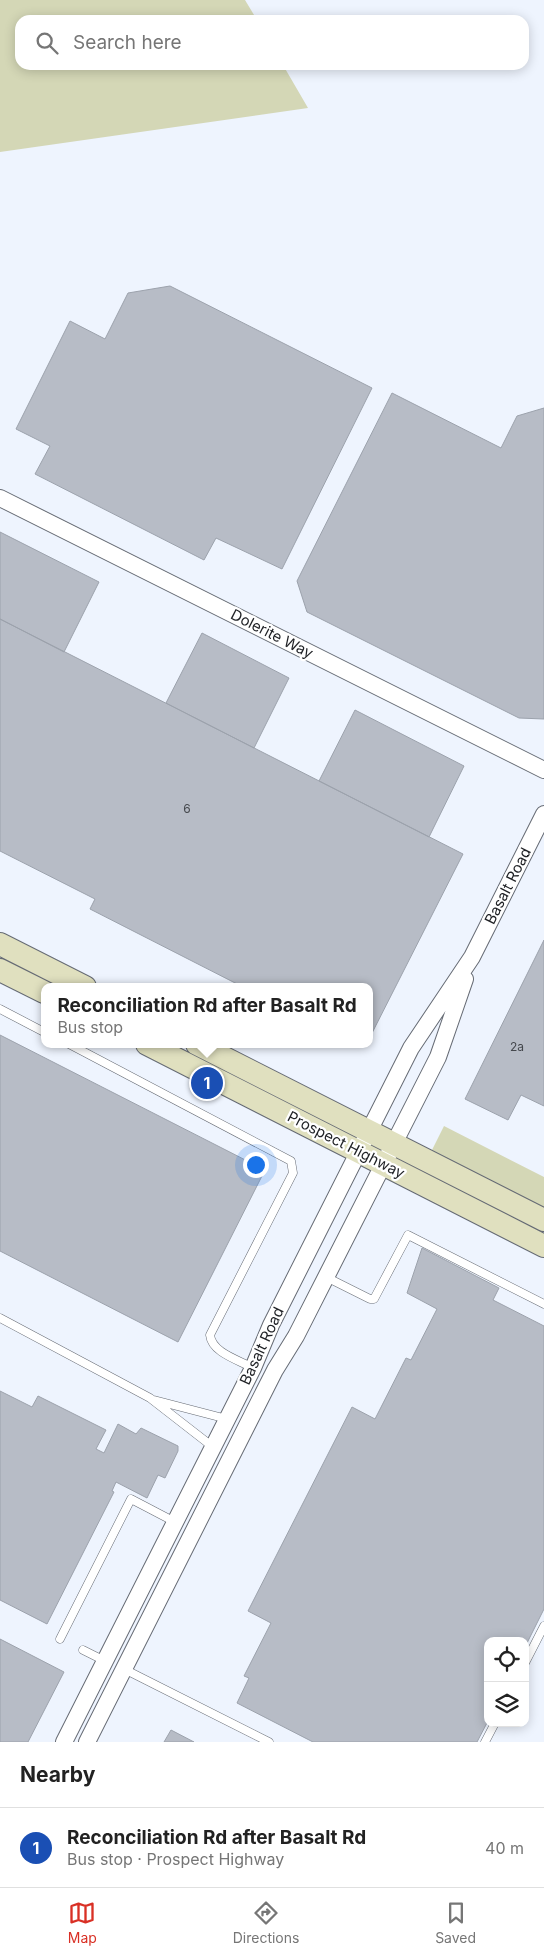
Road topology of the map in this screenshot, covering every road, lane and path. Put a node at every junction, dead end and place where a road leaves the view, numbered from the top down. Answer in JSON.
{"nodes":[{"id":1,"x":0,"y":498,"type":"edge"},
{"id":2,"x":544,"y":770,"type":"edge"},
{"id":3,"x":544,"y":814,"type":"edge"},
{"id":4,"x":0,"y":944,"type":"edge"},
{"id":5,"x":472,"y":957,"type":"junction"},
{"id":6,"x":0,"y":970,"type":"edge"},
{"id":7,"x":77,"y":983,"type":"edge"},
{"id":8,"x":41,"y":990,"type":"edge"},
{"id":9,"x":0,"y":1009,"type":"edge"},
{"id":10,"x":41,"y":1030,"type":"edge"},
{"id":11,"x":77,"y":1048,"type":"edge"},
{"id":12,"x":155,"y":1048,"type":"edge"},
{"id":13,"x":205,"y":1048,"type":"edge"},
{"id":14,"x":369,"y":1132,"type":"junction"},
{"id":15,"x":394,"y":1144,"type":"junction"},
{"id":16,"x":360,"y":1152,"type":"junction"},
{"id":17,"x":383,"y":1164,"type":"junction"},
{"id":18,"x":544,"y":1220,"type":"edge"},
{"id":19,"x":544,"y":1246,"type":"edge"},
{"id":20,"x":326,"y":1277,"type":"junction"},
{"id":21,"x":544,"y":1304,"type":"edge"},
{"id":22,"x":0,"y":1318,"type":"edge"},
{"id":23,"x":253,"y":1368,"type":"junction"},
{"id":24,"x":150,"y":1398,"type":"junction"},
{"id":25,"x":228,"y":1419,"type":"junction"},
{"id":26,"x":216,"y":1442,"type":"junction"},
{"id":27,"x":237,"y":1446,"type":"junction"},
{"id":28,"x":175,"y":1522,"type":"junction"},
{"id":29,"x":544,"y":1626,"type":"edge"},
{"id":30,"x":60,"y":1639,"type":"dead end"},
{"id":31,"x":83,"y":1650,"type":"dead end"},
{"id":32,"x":529,"y":1655,"type":"edge"},
{"id":33,"x":105,"y":1661,"type":"junction"},
{"id":34,"x":124,"y":1668,"type":"junction"},
{"id":35,"x":493,"y":1727,"type":"edge"},
{"id":36,"x":64,"y":1742,"type":"edge"},
{"id":37,"x":87,"y":1742,"type":"edge"},
{"id":38,"x":269,"y":1742,"type":"edge"},
{"id":39,"x":486,"y":1742,"type":"edge"}],
"edges":[{"from":1,"to":2,"type":"street","name":"Dolerite Way"},
{"from":3,"to":5,"type":"street","name":"Basalt Road"},
{"from":4,"to":7,"type":"main road"},
{"from":5,"to":14,"type":"street","name":"Basalt Road"},
{"from":5,"to":15,"type":"street","name":"Basalt Road"},
{"from":6,"to":8,"type":"main road"},
{"from":9,"to":10,"type":"lane"},
{"from":11,"to":23,"type":"lane"},
{"from":12,"to":16,"type":"main road","name":"Prospect Highway"},
{"from":13,"to":14,"type":"main road","name":"Prospect Highway"},
{"from":14,"to":15,"type":"main road","name":"Prospect Highway"},
{"from":14,"to":16,"type":"street","name":"Basalt Road"},
{"from":15,"to":17,"type":"street","name":"Basalt Road"},
{"from":15,"to":18,"type":"main road","name":"Prospect Highway"},
{"from":16,"to":17,"type":"main road","name":"Prospect Highway"},
{"from":16,"to":23,"type":"street","name":"Basalt Road"},
{"from":17,"to":19,"type":"main road","name":"Prospect Highway"},
{"from":17,"to":20,"type":"street","name":"Basalt Road"},
{"from":20,"to":21,"type":"lane"},
{"from":20,"to":27,"type":"street","name":"Basalt Road"},
{"from":22,"to":24,"type":"lane"},
{"from":23,"to":25,"type":"street","name":"Basalt Road"},
{"from":24,"to":25,"type":"lane"},
{"from":24,"to":26,"type":"lane"},
{"from":25,"to":26,"type":"street","name":"Basalt Road"},
{"from":26,"to":27,"type":"street"},
{"from":26,"to":28,"type":"street","name":"Basalt Road"},
{"from":27,"to":34,"type":"street","name":"Basalt Road"},
{"from":28,"to":30,"type":"lane"},
{"from":28,"to":33,"type":"street","name":"Basalt Road"},
{"from":29,"to":32,"type":"lane"},
{"from":31,"to":33,"type":"lane"},
{"from":33,"to":36,"type":"street","name":"Basalt Road"},
{"from":34,"to":37,"type":"street","name":"Basalt Road"},
{"from":34,"to":38,"type":"lane"},
{"from":35,"to":39,"type":"lane"}]}
